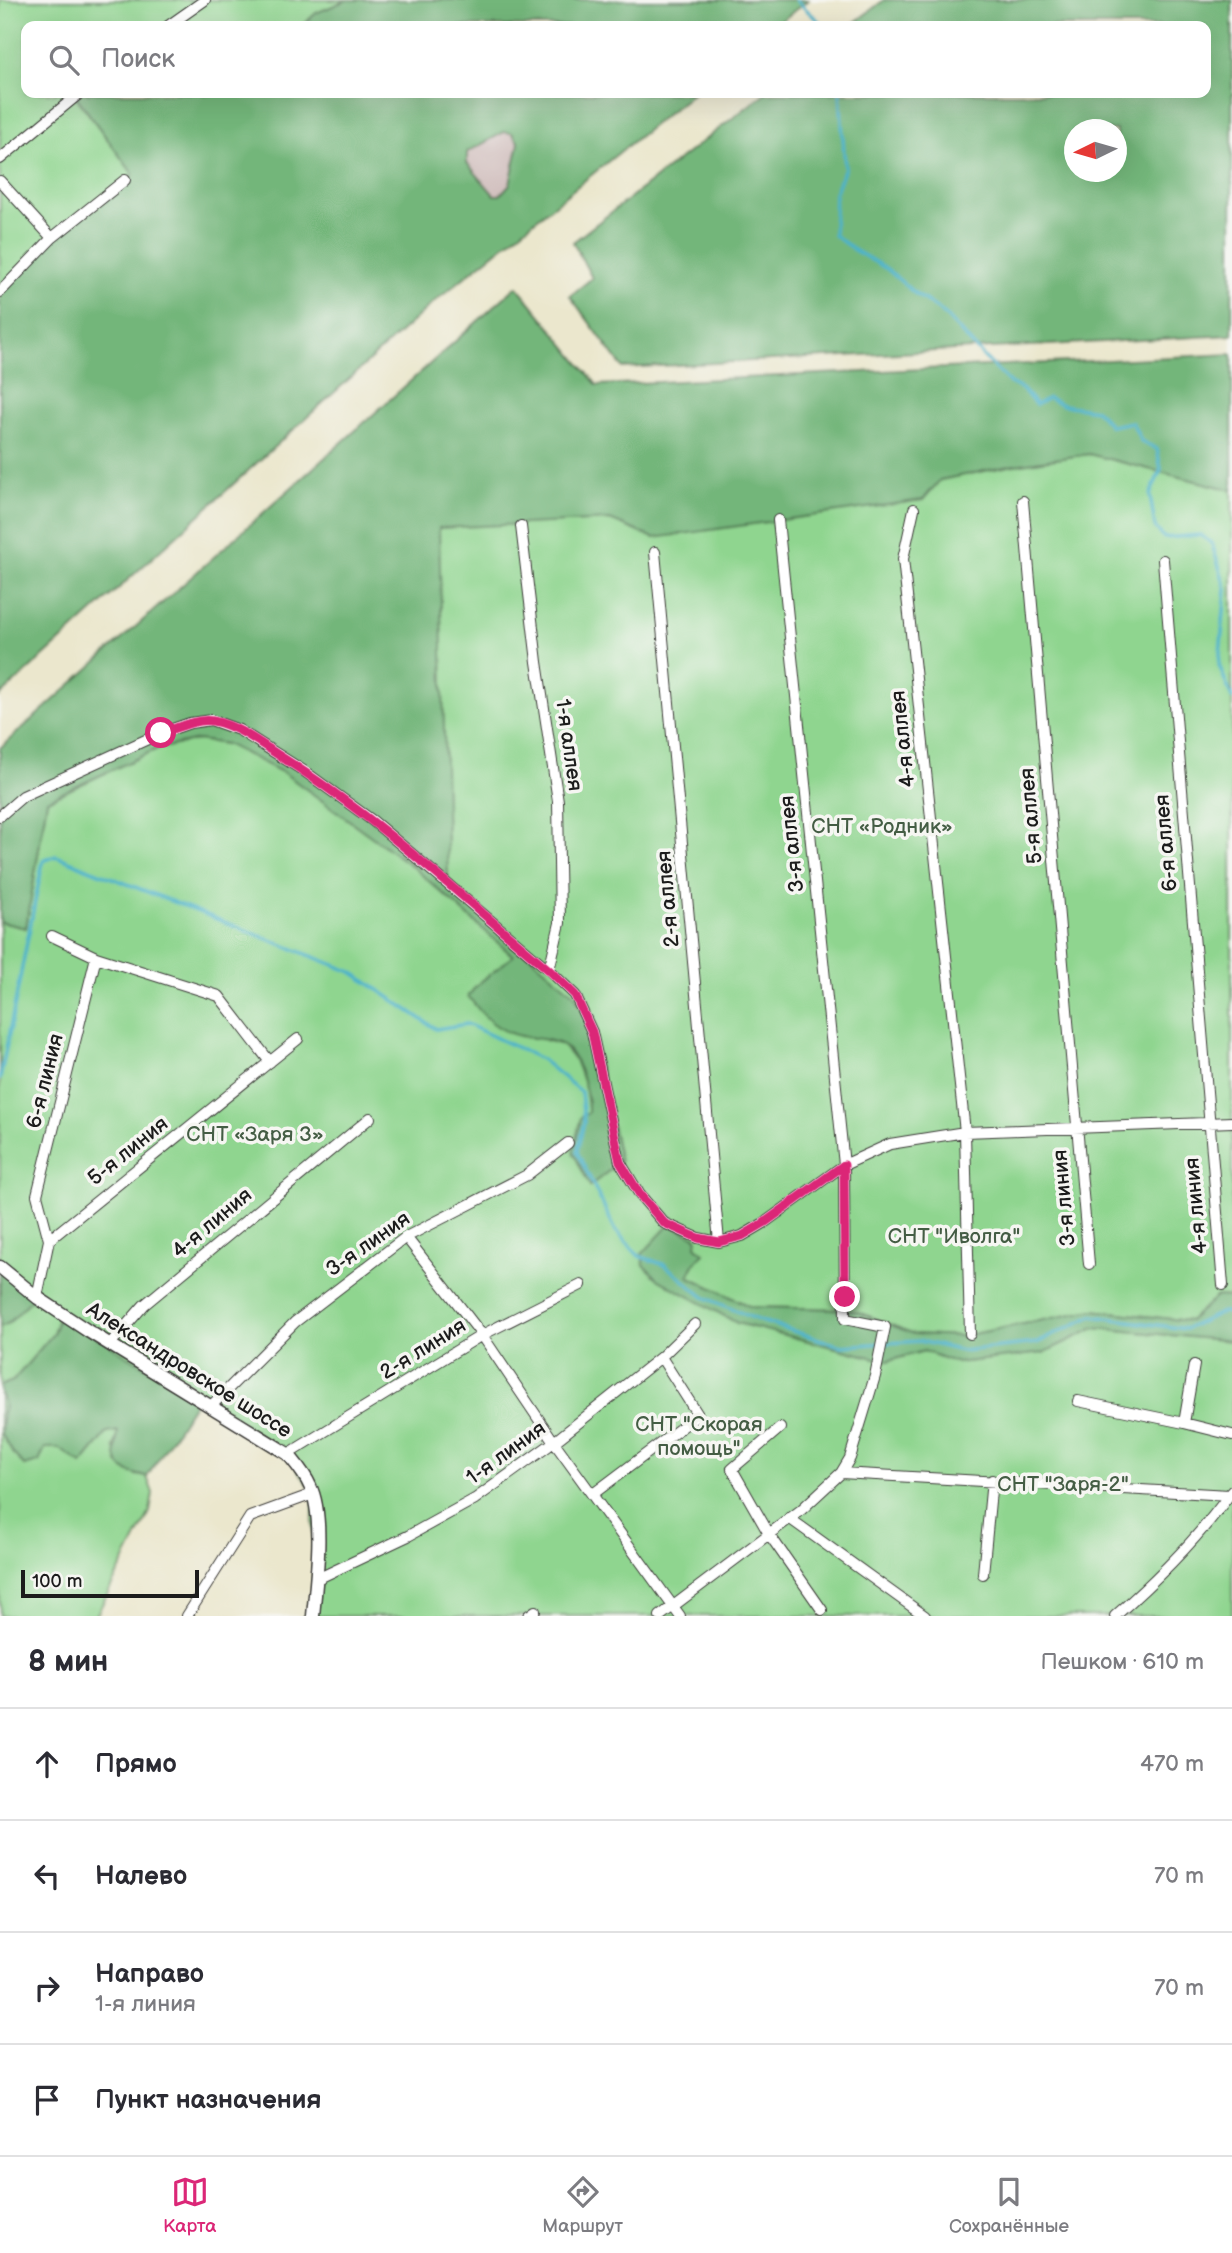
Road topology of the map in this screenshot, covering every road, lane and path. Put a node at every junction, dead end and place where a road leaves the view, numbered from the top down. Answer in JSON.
{"nodes":[{"id":1,"x":205,"y":0,"type":"edge"},
{"id":2,"x":175,"y":21,"type":"edge"},
{"id":3,"x":74,"y":98,"type":"edge"},
{"id":4,"x":0,"y":159,"type":"edge"},
{"id":5,"x":125,"y":180,"type":"dead end"},
{"id":6,"x":0,"y":181,"type":"edge"},
{"id":7,"x":52,"y":238,"type":"junction"},
{"id":8,"x":0,"y":292,"type":"edge"},
{"id":9,"x":1023,"y":500,"type":"dead end"},
{"id":10,"x":914,"y":509,"type":"dead end"},
{"id":11,"x":778,"y":520,"type":"dead end"},
{"id":12,"x":521,"y":526,"type":"dead end"},
{"id":13,"x":654,"y":552,"type":"dead end"},
{"id":14,"x":1163,"y":560,"type":"dead end"},
{"id":15,"x":0,"y":816,"type":"edge"},
{"id":16,"x":52,"y":936,"type":"dead end"},
{"id":17,"x":96,"y":957,"type":"junction"},
{"id":18,"x":549,"y":970,"type":"junction"},
{"id":19,"x":298,"y":1040,"type":"dead end"},
{"id":20,"x":270,"y":1062,"type":"junction"},
{"id":21,"x":370,"y":1118,"type":"dead end"},
{"id":22,"x":1232,"y":1122,"type":"edge"},
{"id":23,"x":1208,"y":1123,"type":"junction"},
{"id":24,"x":1078,"y":1128,"type":"junction"},
{"id":25,"x":965,"y":1132,"type":"junction"},
{"id":26,"x":568,"y":1143,"type":"dead end"},
{"id":27,"x":844,"y":1165,"type":"junction"},
{"id":28,"x":406,"y":1237,"type":"junction"},
{"id":29,"x":49,"y":1240,"type":"junction"},
{"id":30,"x":719,"y":1242,"type":"junction"},
{"id":31,"x":1089,"y":1264,"type":"dead end"},
{"id":32,"x":0,"y":1267,"type":"edge"},
{"id":33,"x":581,"y":1285,"type":"dead end"},
{"id":34,"x":1223,"y":1285,"type":"dead end"},
{"id":35,"x":37,"y":1297,"type":"junction"},
{"id":36,"x":695,"y":1324,"type":"dead end"},
{"id":37,"x":970,"y":1334,"type":"dead end"},
{"id":38,"x":482,"y":1335,"type":"junction"},
{"id":39,"x":110,"y":1344,"type":"junction"},
{"id":40,"x":661,"y":1357,"type":"junction"},
{"id":41,"x":1194,"y":1365,"type":"dead end"},
{"id":42,"x":1079,"y":1401,"type":"dead end"},
{"id":43,"x":211,"y":1406,"type":"junction"},
{"id":44,"x":1184,"y":1423,"type":"junction"},
{"id":45,"x":780,"y":1428,"type":"dead end"},
{"id":46,"x":1232,"y":1435,"type":"edge"},
{"id":47,"x":554,"y":1442,"type":"junction"},
{"id":48,"x":288,"y":1454,"type":"junction"},
{"id":49,"x":841,"y":1473,"type":"junction"},
{"id":50,"x":992,"y":1480,"type":"junction"},
{"id":51,"x":1230,"y":1493,"type":"edge"},
{"id":52,"x":313,"y":1494,"type":"junction"},
{"id":53,"x":593,"y":1494,"type":"junction"},
{"id":54,"x":789,"y":1518,"type":"junction"},
{"id":55,"x":769,"y":1534,"type":"junction"},
{"id":56,"x":983,"y":1574,"type":"dead end"},
{"id":57,"x":317,"y":1579,"type":"junction"},
{"id":58,"x":673,"y":1606,"type":"junction"},
{"id":59,"x":822,"y":1610,"type":"dead end"},
{"id":60,"x":187,"y":1616,"type":"edge"},
{"id":61,"x":313,"y":1616,"type":"edge"},
{"id":62,"x":660,"y":1616,"type":"edge"},
{"id":63,"x":680,"y":1616,"type":"edge"},
{"id":64,"x":925,"y":1616,"type":"edge"},
{"id":65,"x":1115,"y":1616,"type":"edge"}],
"edges":[{"from":1,"to":2,"type":"street"},
{"from":3,"to":4,"type":"street"},
{"from":5,"to":7,"type":"street"},
{"from":6,"to":7,"type":"street"},
{"from":7,"to":8,"type":"street"},
{"from":9,"to":24,"type":"street","name":"5-я аллея"},
{"from":10,"to":25,"type":"street","name":"4-я аллея"},
{"from":11,"to":27,"type":"street","name":"3-я аллея"},
{"from":12,"to":18,"type":"street","name":"1-я аллея"},
{"from":13,"to":30,"type":"street","name":"2-я аллея"},
{"from":14,"to":23,"type":"street","name":"6-я аллея"},
{"from":15,"to":18,"type":"street"},
{"from":16,"to":17,"type":"street"},
{"from":17,"to":20,"type":"street"},
{"from":17,"to":29,"type":"street","name":"6-я линия"},
{"from":18,"to":30,"type":"street"},
{"from":19,"to":20,"type":"street","name":"5-я линия"},
{"from":20,"to":29,"type":"street","name":"5-я линия"},
{"from":21,"to":39,"type":"street","name":"4-я линия"},
{"from":22,"to":23,"type":"street"},
{"from":23,"to":24,"type":"street"},
{"from":23,"to":34,"type":"street","name":"4-я линия"},
{"from":24,"to":25,"type":"street"},
{"from":24,"to":31,"type":"street","name":"3-я линия"},
{"from":25,"to":27,"type":"street"},
{"from":25,"to":37,"type":"street"},
{"from":26,"to":28,"type":"street","name":"3-я линия"},
{"from":27,"to":30,"type":"street"},
{"from":27,"to":49,"type":"street"},
{"from":28,"to":38,"type":"street"},
{"from":28,"to":43,"type":"street","name":"3-я линия"},
{"from":29,"to":35,"type":"street","name":"6-я линия"},
{"from":32,"to":35,"type":"street","name":"Александровское шоссе"},
{"from":33,"to":38,"type":"street","name":"2-я линия"},
{"from":35,"to":39,"type":"street","name":"Александровское шоссе"},
{"from":36,"to":40,"type":"street","name":"1-я линия"},
{"from":38,"to":47,"type":"street"},
{"from":38,"to":48,"type":"street","name":"2-я линия"},
{"from":39,"to":43,"type":"street","name":"Александровское шоссе"},
{"from":40,"to":47,"type":"street","name":"1-я линия"},
{"from":40,"to":53,"type":"street"},
{"from":41,"to":44,"type":"street"},
{"from":42,"to":44,"type":"street"},
{"from":43,"to":48,"type":"street","name":"Александровское шоссе"},
{"from":44,"to":46,"type":"street"},
{"from":45,"to":55,"type":"street"},
{"from":47,"to":53,"type":"street"},
{"from":47,"to":57,"type":"street","name":"1-я линия"},
{"from":48,"to":52,"type":"street","name":"Александровское шоссе"},
{"from":49,"to":50,"type":"street"},
{"from":49,"to":54,"type":"street"},
{"from":50,"to":51,"type":"street"},
{"from":50,"to":56,"type":"street"},
{"from":51,"to":65,"type":"street"},
{"from":52,"to":57,"type":"street","name":"Александровское шоссе"},
{"from":52,"to":60,"type":"street"},
{"from":53,"to":58,"type":"street"},
{"from":54,"to":55,"type":"street"},
{"from":54,"to":64,"type":"street"},
{"from":55,"to":58,"type":"street"},
{"from":55,"to":59,"type":"street"},
{"from":57,"to":61,"type":"street","name":"Александровское шоссе"},
{"from":58,"to":62,"type":"street"},
{"from":58,"to":63,"type":"street"}]}
